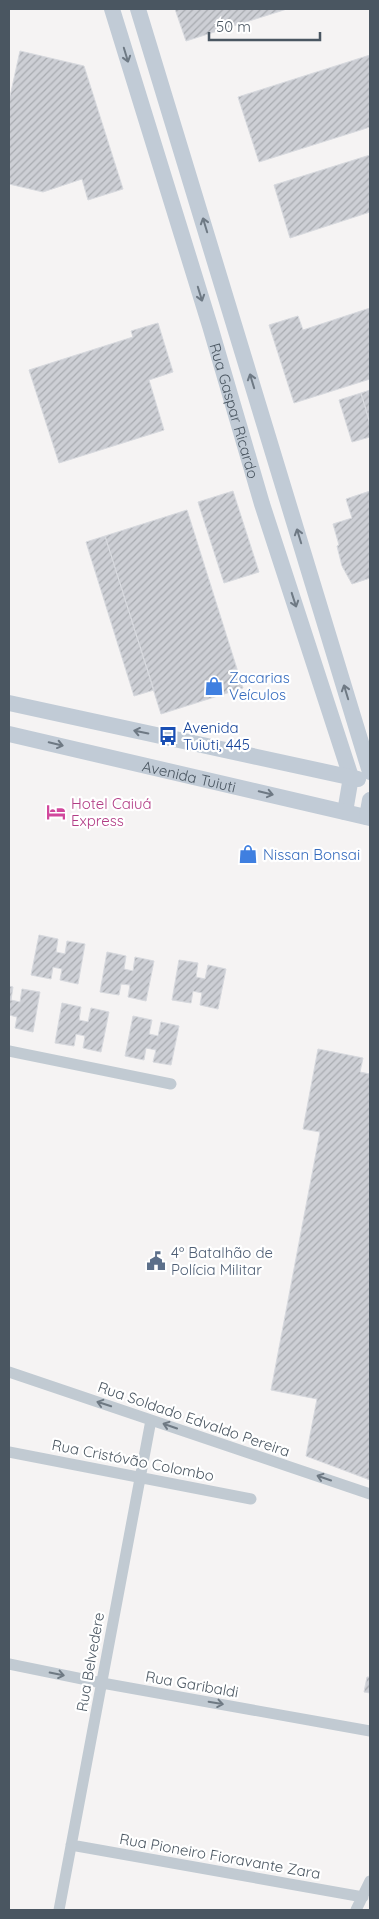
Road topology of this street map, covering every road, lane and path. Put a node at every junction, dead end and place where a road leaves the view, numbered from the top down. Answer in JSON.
{"nodes":[{"id":1,"x":114,"y":9,"type":"edge"},
{"id":2,"x":138,"y":9,"type":"edge"},
{"id":3,"x":9,"y":703,"type":"edge"},
{"id":4,"x":356,"y":725,"type":"junction"},
{"id":5,"x":337,"y":731,"type":"junction"},
{"id":6,"x":9,"y":734,"type":"edge"},
{"id":7,"x":370,"y":772,"type":"edge"},
{"id":8,"x":351,"y":777,"type":"junction"},
{"id":9,"x":370,"y":782,"type":"edge"},
{"id":10,"x":370,"y":800,"type":"edge"},
{"id":11,"x":345,"y":812,"type":"junction"},
{"id":12,"x":369,"y":817,"type":"edge"},
{"id":13,"x":9,"y":1051,"type":"edge"},
{"id":14,"x":171,"y":1084,"type":"dead end"},
{"id":15,"x":9,"y":1372,"type":"edge"},
{"id":16,"x":151,"y":1420,"type":"junction"},
{"id":17,"x":9,"y":1452,"type":"edge"},
{"id":18,"x":140,"y":1476,"type":"junction"},
{"id":19,"x":370,"y":1494,"type":"edge"},
{"id":20,"x":251,"y":1499,"type":"dead end"},
{"id":21,"x":9,"y":1664,"type":"edge"},
{"id":22,"x":102,"y":1683,"type":"junction"},
{"id":23,"x":370,"y":1731,"type":"edge"},
{"id":24,"x":71,"y":1844,"type":"junction"},
{"id":25,"x":370,"y":1881,"type":"edge"},
{"id":26,"x":363,"y":1896,"type":"junction"},
{"id":27,"x":59,"y":1910,"type":"edge"},
{"id":28,"x":356,"y":1910,"type":"edge"}],
"edges":[{"from":1,"to":5,"type":"main road","name":"Rua Gaspar Ricardo","one_way":true},
{"from":4,"to":2,"type":"main road","name":"Rua Gaspar Ricardo","one_way":true},
{"from":8,"to":3,"type":"main road","name":"Avenida Tuiuti","one_way":true},
{"from":4,"to":5,"type":"main road"},
{"from":4,"to":7,"type":"main road","name":"Rua Gaspar Ricardo"},
{"from":5,"to":8,"type":"main road","name":"Rua Gaspar Ricardo"},
{"from":6,"to":11,"type":"main road","name":"Avenida Tuiuti","one_way":true},
{"from":8,"to":9,"type":"main road","name":"Avenida Tuiuti"},
{"from":8,"to":11,"type":"main road","name":"Rua Gaspar Ricardo"},
{"from":10,"to":12,"type":"main road"},
{"from":11,"to":12,"type":"main road","name":"Avenida Tuiuti"},
{"from":13,"to":14,"type":"street"},
{"from":16,"to":15,"type":"street","name":"Rua Soldado Edvaldo Pereira","one_way":true},
{"from":16,"to":18,"type":"street","name":"Rua Belvedere"},
{"from":19,"to":16,"type":"street","name":"Rua Soldado Edvaldo Pereira","one_way":true},
{"from":17,"to":18,"type":"street","name":"Rua Cristóvão Colombo"},
{"from":18,"to":20,"type":"street","name":"Rua Cristóvão Colombo"},
{"from":18,"to":22,"type":"street","name":"Rua Belvedere"},
{"from":21,"to":22,"type":"street","name":"Rua Garibaldi","one_way":true},
{"from":22,"to":23,"type":"street","name":"Rua Garibaldi","one_way":true},
{"from":22,"to":24,"type":"street","name":"Rua Belvedere"},
{"from":24,"to":26,"type":"street","name":"Rua Pioneiro Fioravante Zara"},
{"from":24,"to":27,"type":"street","name":"Rua Belvedere"},
{"from":25,"to":26,"type":"street"},
{"from":26,"to":28,"type":"street"}]}
